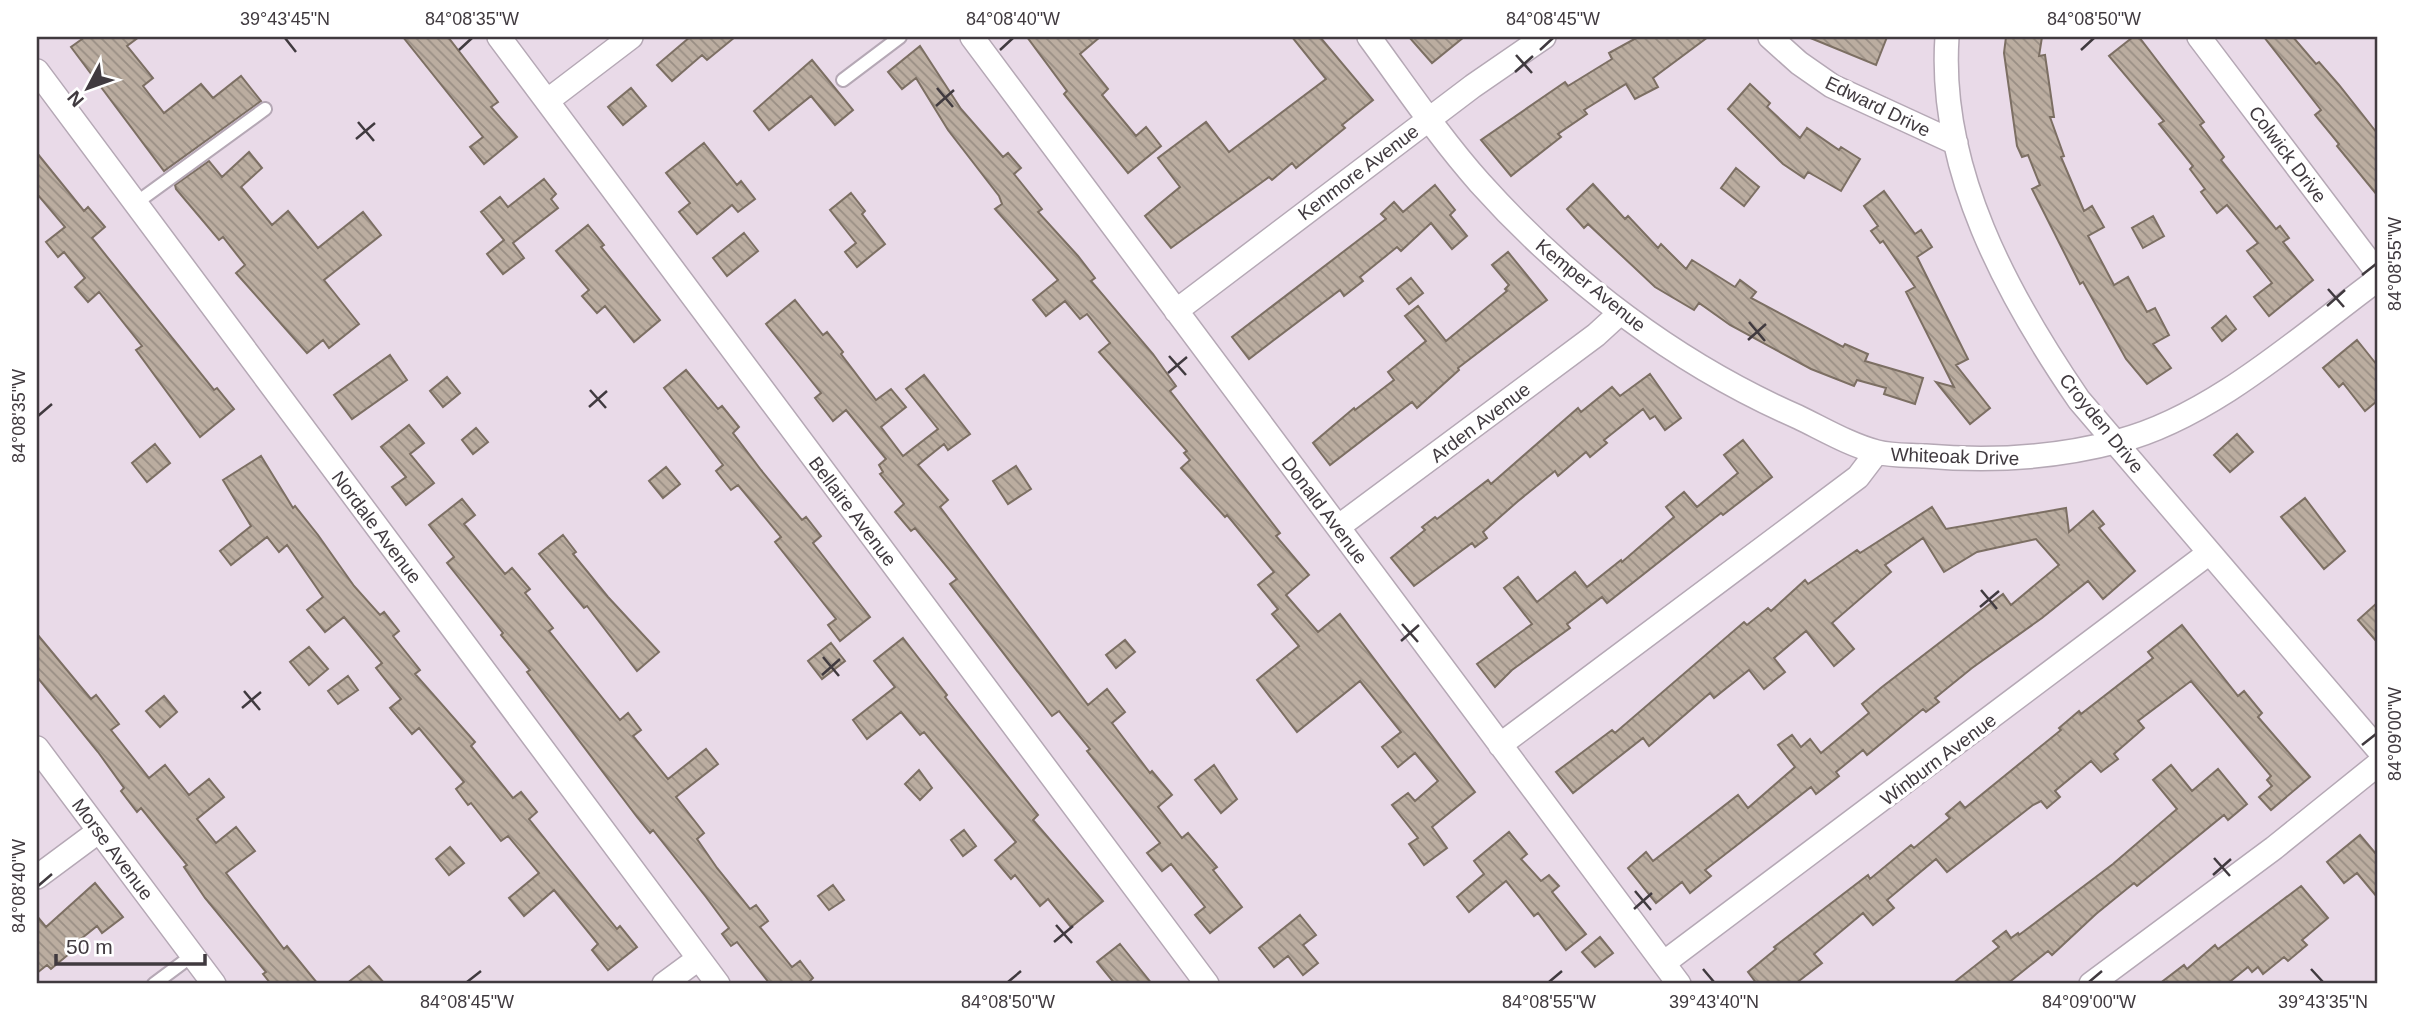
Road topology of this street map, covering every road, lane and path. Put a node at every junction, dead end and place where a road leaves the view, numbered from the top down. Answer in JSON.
{"nodes":[{"id":1,"x":499,"y":37,"type":"edge"},
{"id":2,"x":631,"y":37,"type":"edge"},
{"id":3,"x":900,"y":37,"type":"edge"},
{"id":4,"x":972,"y":37,"type":"edge"},
{"id":5,"x":1369,"y":37,"type":"edge"},
{"id":6,"x":1544,"y":37,"type":"edge"},
{"id":7,"x":1770,"y":37,"type":"edge"},
{"id":8,"x":1947,"y":37,"type":"edge"},
{"id":9,"x":2199,"y":37,"type":"edge"},
{"id":10,"x":37,"y":71,"type":"edge"},
{"id":11,"x":843,"y":80,"type":"dead end"},
{"id":12,"x":547,"y":101,"type":"junction"},
{"id":13,"x":265,"y":109,"type":"dead end"},
{"id":14,"x":1430,"y":119,"type":"junction"},
{"id":15,"x":1956,"y":143,"type":"junction"},
{"id":16,"x":136,"y":203,"type":"junction"},
{"id":17,"x":2377,"y":272,"type":"edge"},
{"id":18,"x":2377,"y":280,"type":"edge"},
{"id":19,"x":1176,"y":311,"type":"junction"},
{"id":20,"x":1620,"y":313,"type":"junction"},
{"id":21,"x":2116,"y":443,"type":"junction"},
{"id":22,"x":1877,"y":452,"type":"junction"},
{"id":23,"x":1338,"y":527,"type":"junction"},
{"id":24,"x":2209,"y":553,"type":"junction"},
{"id":25,"x":1500,"y":744,"type":"junction"},
{"id":26,"x":37,"y":748,"type":"edge"},
{"id":27,"x":2377,"y":748,"type":"edge"},
{"id":28,"x":2377,"y":765,"type":"edge"},
{"id":29,"x":99,"y":831,"type":"junction"},
{"id":30,"x":37,"y":877,"type":"edge"},
{"id":31,"x":193,"y":955,"type":"junction"},
{"id":32,"x":698,"y":959,"type":"junction"},
{"id":33,"x":1665,"y":962,"type":"junction"},
{"id":34,"x":154,"y":984,"type":"edge"},
{"id":35,"x":214,"y":984,"type":"edge"},
{"id":36,"x":664,"y":984,"type":"edge"},
{"id":37,"x":718,"y":984,"type":"edge"},
{"id":38,"x":1207,"y":984,"type":"edge"},
{"id":39,"x":1679,"y":984,"type":"edge"},
{"id":40,"x":2091,"y":984,"type":"edge"}],
"edges":[{"from":1,"to":12,"type":"street","name":"Bellaire Avenue"},
{"from":2,"to":12,"type":"street"},
{"from":3,"to":11,"type":"lane"},
{"from":4,"to":19,"type":"street","name":"Donald Avenue"},
{"from":5,"to":14,"type":"street","name":"Kemper Avenue"},
{"from":6,"to":14,"type":"street","name":"Kenmore Avenue"},
{"from":7,"to":15,"type":"street","name":"Edward Drive"},
{"from":8,"to":15,"type":"street","name":"Croyden Drive"},
{"from":9,"to":17,"type":"street","name":"Colwick Drive"},
{"from":10,"to":16,"type":"street","name":"Nordale Avenue"},
{"from":12,"to":38,"type":"street","name":"Bellaire Avenue"},
{"from":13,"to":16,"type":"lane"},
{"from":14,"to":19,"type":"street","name":"Kenmore Avenue"},
{"from":14,"to":20,"type":"street","name":"Kemper Avenue"},
{"from":15,"to":21,"type":"street","name":"Croyden Drive"},
{"from":16,"to":32,"type":"street","name":"Nordale Avenue"},
{"from":18,"to":21,"type":"street","name":"Whiteoak Drive"},
{"from":19,"to":23,"type":"street","name":"Donald Avenue"},
{"from":20,"to":22,"type":"street","name":"Kemper Avenue"},
{"from":20,"to":23,"type":"street","name":"Arden Avenue"},
{"from":21,"to":22,"type":"street","name":"Whiteoak Drive"},
{"from":21,"to":24,"type":"street","name":"Croyden Drive"},
{"from":22,"to":25,"type":"street","name":"Whiteoak Drive"},
{"from":23,"to":25,"type":"street","name":"Donald Avenue"},
{"from":24,"to":27,"type":"street","name":"Croyden Drive"},
{"from":24,"to":33,"type":"street","name":"Winburn Avenue"},
{"from":25,"to":33,"type":"street","name":"Donald Avenue"},
{"from":26,"to":29,"type":"street","name":"Morse Avenue"},
{"from":28,"to":40,"type":"street"},
{"from":29,"to":30,"type":"street"},
{"from":29,"to":31,"type":"street","name":"Morse Avenue"},
{"from":31,"to":34,"type":"lane"},
{"from":31,"to":35,"type":"street","name":"Morse Avenue"},
{"from":32,"to":36,"type":"street"},
{"from":32,"to":37,"type":"street","name":"Nordale Avenue"},
{"from":33,"to":39,"type":"street","name":"Donald Avenue"}]}
